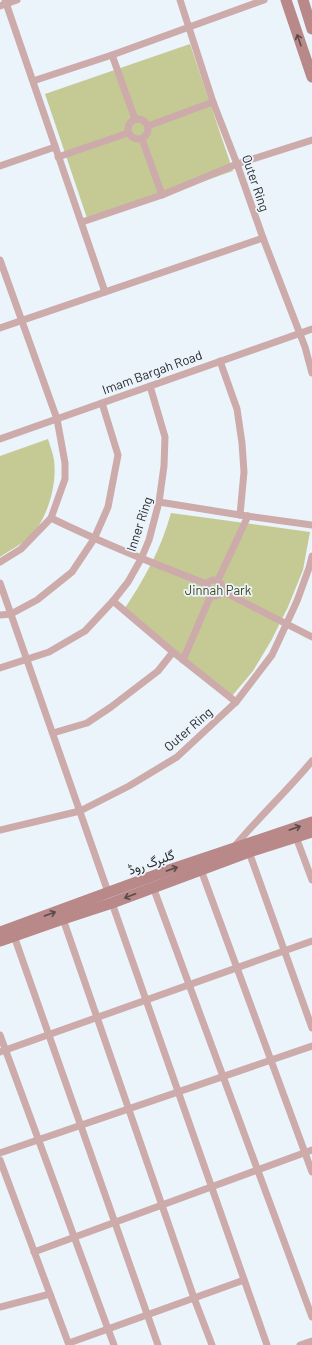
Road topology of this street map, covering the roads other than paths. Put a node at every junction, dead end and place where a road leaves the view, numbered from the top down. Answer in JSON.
{"nodes":[{"id":1,"x":17,"y":0,"type":"edge"},
{"id":2,"x":180,"y":0,"type":"edge"},
{"id":3,"x":264,"y":0,"type":"edge"},
{"id":4,"x":286,"y":0,"type":"edge"},
{"id":5,"x":303,"y":0,"type":"edge"},
{"id":6,"x":4,"y":3,"type":"edge"},
{"id":7,"x":311,"y":22,"type":"edge"},
{"id":8,"x":190,"y":28,"type":"junction"},
{"id":9,"x":112,"y":56,"type":"junction"},
{"id":10,"x":312,"y":77,"type":"edge"},
{"id":11,"x":33,"y":81,"type":"junction"},
{"id":12,"x":214,"y":102,"type":"junction"},
{"id":13,"x":135,"y":119,"type":"junction"},
{"id":14,"x":148,"y":126,"type":"junction"},
{"id":15,"x":128,"y":133,"type":"junction"},
{"id":16,"x":142,"y":139,"type":"junction"},
{"id":17,"x":312,"y":140,"type":"edge"},
{"id":18,"x":55,"y":147,"type":"junction"},
{"id":19,"x":58,"y":157,"type":"junction"},
{"id":20,"x":237,"y":164,"type":"junction"},
{"id":21,"x":0,"y":166,"type":"edge"},
{"id":22,"x":162,"y":194,"type":"junction"},
{"id":23,"x":82,"y":222,"type":"junction"},
{"id":24,"x":263,"y":238,"type":"junction"},
{"id":25,"x":0,"y":260,"type":"edge"},
{"id":26,"x":105,"y":292,"type":"junction"},
{"id":27,"x":22,"y":321,"type":"junction"},
{"id":28,"x":0,"y":328,"type":"edge"},
{"id":29,"x":312,"y":329,"type":"edge"},
{"id":30,"x":299,"y":333,"type":"junction"},
{"id":31,"x":220,"y":361,"type":"junction"},
{"id":32,"x":312,"y":373,"type":"edge"},
{"id":33,"x":150,"y":386,"type":"junction"},
{"id":34,"x":102,"y":403,"type":"junction"},
{"id":35,"x":57,"y":419,"type":"junction"},
{"id":36,"x":0,"y":439,"type":"edge"},
{"id":37,"x":159,"y":502,"type":"junction"},
{"id":38,"x":244,"y":516,"type":"junction"},
{"id":39,"x":51,"y":518,"type":"junction"},
{"id":40,"x":312,"y":525,"type":"edge"},
{"id":41,"x":94,"y":539,"type":"junction"},
{"id":42,"x":312,"y":556,"type":"edge"},
{"id":43,"x":141,"y":559,"type":"junction"},
{"id":44,"x":0,"y":562,"type":"edge"},
{"id":45,"x":218,"y":580,"type":"junction"},
{"id":46,"x":0,"y":584,"type":"edge"},
{"id":47,"x":207,"y":584,"type":"junction"},
{"id":48,"x":222,"y":591,"type":"junction"},
{"id":49,"x":211,"y":595,"type":"junction"},
{"id":50,"x":113,"y":601,"type":"junction"},
{"id":51,"x":10,"y":614,"type":"junction"},
{"id":52,"x":0,"y":615,"type":"edge"},
{"id":53,"x":287,"y":625,"type":"junction"},
{"id":54,"x":312,"y":637,"type":"edge"},
{"id":55,"x":173,"y":652,"type":"junction"},
{"id":56,"x":27,"y":660,"type":"junction"},
{"id":57,"x":183,"y":660,"type":"junction"},
{"id":58,"x":0,"y":668,"type":"edge"},
{"id":59,"x":236,"y":702,"type":"junction"},
{"id":60,"x":53,"y":733,"type":"junction"},
{"id":61,"x":312,"y":761,"type":"edge"},
{"id":62,"x":80,"y":812,"type":"junction"},
{"id":63,"x":312,"y":822,"type":"edge"},
{"id":64,"x":1,"y":827,"type":"edge"},
{"id":65,"x":312,"y":832,"type":"edge"},
{"id":66,"x":296,"y":837,"type":"junction"},
{"id":67,"x":233,"y":849,"type":"junction"},
{"id":68,"x":249,"y":852,"type":"junction"},
{"id":69,"x":223,"y":862,"type":"junction"},
{"id":70,"x":201,"y":870,"type":"junction"},
{"id":71,"x":312,"y":880,"type":"edge"},
{"id":72,"x":154,"y":887,"type":"junction"},
{"id":73,"x":108,"y":892,"type":"junction"},
{"id":74,"x":112,"y":903,"type":"junction"},
{"id":75,"x":63,"y":918,"type":"junction"},
{"id":76,"x":0,"y":932,"type":"edge"},
{"id":77,"x":14,"y":936,"type":"junction"},
{"id":78,"x":0,"y":941,"type":"edge"},
{"id":79,"x":312,"y":941,"type":"edge"},
{"id":80,"x":284,"y":951,"type":"junction"},
{"id":81,"x":237,"y":967,"type":"junction"},
{"id":82,"x":189,"y":984,"type":"junction"},
{"id":83,"x":146,"y":1000,"type":"junction"},
{"id":84,"x":97,"y":1017,"type":"junction"},
{"id":85,"x":312,"y":1028,"type":"edge"},
{"id":86,"x":49,"y":1034,"type":"junction"},
{"id":87,"x":0,"y":1035,"type":"edge"},
{"id":88,"x":312,"y":1046,"type":"edge"},
{"id":89,"x":3,"y":1051,"type":"edge"},
{"id":90,"x":271,"y":1060,"type":"junction"},
{"id":91,"x":223,"y":1076,"type":"junction"},
{"id":92,"x":178,"y":1092,"type":"junction"},
{"id":93,"x":129,"y":1109,"type":"junction"},
{"id":94,"x":81,"y":1125,"type":"junction"},
{"id":95,"x":38,"y":1140,"type":"junction"},
{"id":96,"x":309,"y":1152,"type":"edge"},
{"id":97,"x":0,"y":1153,"type":"edge"},
{"id":98,"x":0,"y":1160,"type":"edge"},
{"id":99,"x":258,"y":1170,"type":"junction"},
{"id":100,"x":312,"y":1172,"type":"edge"},
{"id":101,"x":211,"y":1187,"type":"junction"},
{"id":102,"x":162,"y":1206,"type":"junction"},
{"id":103,"x":115,"y":1223,"type":"junction"},
{"id":104,"x":74,"y":1238,"type":"junction"},
{"id":105,"x":34,"y":1252,"type":"junction"},
{"id":106,"x":244,"y":1280,"type":"junction"},
{"id":107,"x":50,"y":1294,"type":"junction"},
{"id":108,"x":194,"y":1298,"type":"junction"},
{"id":109,"x":0,"y":1307,"type":"edge"},
{"id":110,"x":147,"y":1315,"type":"junction"},
{"id":111,"x":312,"y":1317,"type":"edge"},
{"id":112,"x":108,"y":1329,"type":"junction"},
{"id":113,"x":312,"y":1341,"type":"edge"},
{"id":114,"x":69,"y":1344,"type":"edge"},
{"id":115,"x":114,"y":1345,"type":"edge"},
{"id":116,"x":158,"y":1345,"type":"edge"},
{"id":117,"x":212,"y":1345,"type":"edge"},
{"id":118,"x":267,"y":1345,"type":"edge"},
{"id":119,"x":300,"y":1345,"type":"edge"}],
"edges":[{"from":1,"to":6,"type":"street"},
{"from":2,"to":8,"type":"street","name":"Outer Ring"},
{"from":3,"to":8,"type":"street"},
{"from":10,"to":4,"type":"main road","one_way":true},
{"from":5,"to":7,"type":"main road"},
{"from":6,"to":11,"type":"street"},
{"from":8,"to":9,"type":"street"},
{"from":8,"to":12,"type":"street","name":"Outer Ring"},
{"from":9,"to":11,"type":"street"},
{"from":9,"to":13,"type":"street"},
{"from":11,"to":18,"type":"street"},
{"from":12,"to":14,"type":"street"},
{"from":12,"to":20,"type":"street","name":"Outer Ring"},
{"from":13,"to":14,"type":"street"},
{"from":13,"to":15,"type":"street"},
{"from":14,"to":16,"type":"street"},
{"from":15,"to":16,"type":"street"},
{"from":15,"to":19,"type":"street"},
{"from":16,"to":22,"type":"street"},
{"from":17,"to":20,"type":"street"},
{"from":18,"to":19,"type":"street"},
{"from":18,"to":21,"type":"street"},
{"from":19,"to":23,"type":"street"},
{"from":20,"to":22,"type":"street"},
{"from":20,"to":24,"type":"street","name":"Outer Ring"},
{"from":22,"to":23,"type":"street"},
{"from":23,"to":26,"type":"street"},
{"from":24,"to":26,"type":"street"},
{"from":24,"to":30,"type":"street","name":"Outer Ring"},
{"from":25,"to":27,"type":"street"},
{"from":26,"to":27,"type":"street"},
{"from":27,"to":28,"type":"street"},
{"from":27,"to":35,"type":"street"},
{"from":29,"to":30,"type":"street","name":"Imam Bargah Road"},
{"from":30,"to":31,"type":"street","name":"Imam Bargah Road"},
{"from":30,"to":32,"type":"street","name":"Outer Ring"},
{"from":31,"to":33,"type":"street","name":"Imam Bargah Road"},
{"from":31,"to":38,"type":"street"},
{"from":33,"to":34,"type":"street","name":"Imam Bargah Road"},
{"from":33,"to":37,"type":"street","name":"Inner Ring"},
{"from":34,"to":35,"type":"street","name":"Imam Bargah Road"},
{"from":34,"to":41,"type":"street"},
{"from":35,"to":36,"type":"street","name":"Imam Bargah Road"},
{"from":35,"to":39,"type":"street"},
{"from":37,"to":38,"type":"street"},
{"from":37,"to":43,"type":"street","name":"Inner Ring"},
{"from":38,"to":40,"type":"street"},
{"from":38,"to":45,"type":"street"},
{"from":39,"to":41,"type":"street"},
{"from":39,"to":44,"type":"street"},
{"from":41,"to":43,"type":"street"},
{"from":41,"to":51,"type":"street"},
{"from":42,"to":53,"type":"street","name":"Outer Ring"},
{"from":43,"to":47,"type":"street"},
{"from":43,"to":50,"type":"street","name":"Inner Ring"},
{"from":45,"to":47,"type":"street"},
{"from":45,"to":48,"type":"street"},
{"from":46,"to":51,"type":"street"},
{"from":47,"to":49,"type":"street"},
{"from":48,"to":49,"type":"street"},
{"from":48,"to":53,"type":"street"},
{"from":49,"to":57,"type":"street"},
{"from":50,"to":55,"type":"street"},
{"from":50,"to":56,"type":"street","name":"Inner Ring"},
{"from":51,"to":52,"type":"street"},
{"from":51,"to":56,"type":"street"},
{"from":53,"to":54,"type":"street"},
{"from":53,"to":59,"type":"street","name":"Outer Ring"},
{"from":55,"to":57,"type":"street"},
{"from":55,"to":60,"type":"street"},
{"from":56,"to":58,"type":"street","name":"Inner Ring"},
{"from":56,"to":60,"type":"street"},
{"from":57,"to":59,"type":"street"},
{"from":59,"to":62,"type":"street","name":"Outer Ring"},
{"from":60,"to":62,"type":"street"},
{"from":61,"to":67,"type":"street"},
{"from":62,"to":64,"type":"street","name":"Outer Ring"},
{"from":62,"to":73,"type":"street"},
{"from":67,"to":63,"type":"main road","name":"گلبرگ روڈ","one_way":true},
{"from":65,"to":66,"type":"main road","name":"گلبرگ روڈ"},
{"from":66,"to":68,"type":"main road","name":"گلبرگ روڈ"},
{"from":66,"to":71,"type":"street"},
{"from":67,"to":69,"type":"street"},
{"from":73,"to":67,"type":"main road","name":"گلبرگ روڈ","one_way":true},
{"from":68,"to":69,"type":"main road","name":"گلبرگ روڈ"},
{"from":68,"to":80,"type":"street"},
{"from":69,"to":70,"type":"main road","name":"گلبرگ روڈ"},
{"from":70,"to":72,"type":"main road","name":"گلبرگ روڈ"},
{"from":70,"to":81,"type":"street"},
{"from":72,"to":74,"type":"main road","name":"گلبرگ روڈ","one_way":true},
{"from":72,"to":82,"type":"street"},
{"from":76,"to":73,"type":"main road","name":"گلبرگ روڈ","one_way":true},
{"from":74,"to":75,"type":"main road","name":"گلبرگ روڈ"},
{"from":74,"to":83,"type":"street"},
{"from":75,"to":77,"type":"main road","name":"گلبرگ روڈ"},
{"from":75,"to":84,"type":"street"},
{"from":77,"to":78,"type":"main road","name":"گلبرگ روڈ"},
{"from":77,"to":86,"type":"street"},
{"from":79,"to":80,"type":"street"},
{"from":80,"to":81,"type":"street"},
{"from":80,"to":85,"type":"street"},
{"from":81,"to":82,"type":"street"},
{"from":81,"to":90,"type":"street"},
{"from":82,"to":83,"type":"street"},
{"from":82,"to":91,"type":"street"},
{"from":83,"to":84,"type":"street"},
{"from":83,"to":92,"type":"street"},
{"from":84,"to":86,"type":"street"},
{"from":84,"to":93,"type":"street"},
{"from":86,"to":89,"type":"street"},
{"from":86,"to":94,"type":"street"},
{"from":87,"to":89,"type":"street"},
{"from":88,"to":90,"type":"street"},
{"from":89,"to":95,"type":"street"},
{"from":90,"to":91,"type":"street"},
{"from":90,"to":96,"type":"street"},
{"from":91,"to":92,"type":"street"},
{"from":91,"to":99,"type":"street"},
{"from":92,"to":93,"type":"street"},
{"from":92,"to":101,"type":"street"},
{"from":93,"to":94,"type":"street"},
{"from":93,"to":102,"type":"street"},
{"from":94,"to":95,"type":"street"},
{"from":94,"to":103,"type":"street"},
{"from":95,"to":97,"type":"street"},
{"from":95,"to":104,"type":"street"},
{"from":96,"to":99,"type":"street"},
{"from":96,"to":100,"type":"street"},
{"from":98,"to":105,"type":"street"},
{"from":99,"to":101,"type":"street"},
{"from":99,"to":111,"type":"street"},
{"from":101,"to":102,"type":"street"},
{"from":101,"to":106,"type":"street"},
{"from":102,"to":103,"type":"street"},
{"from":102,"to":108,"type":"street"},
{"from":103,"to":104,"type":"street"},
{"from":103,"to":110,"type":"street"},
{"from":104,"to":105,"type":"street"},
{"from":104,"to":112,"type":"street"},
{"from":105,"to":107,"type":"street"},
{"from":106,"to":108,"type":"street"},
{"from":106,"to":118,"type":"street"},
{"from":107,"to":109,"type":"street"},
{"from":107,"to":114,"type":"street"},
{"from":108,"to":110,"type":"street"},
{"from":108,"to":117,"type":"street"},
{"from":110,"to":112,"type":"street"},
{"from":110,"to":116,"type":"street"},
{"from":112,"to":114,"type":"street"},
{"from":112,"to":115,"type":"street"},
{"from":113,"to":119,"type":"street"}]}
